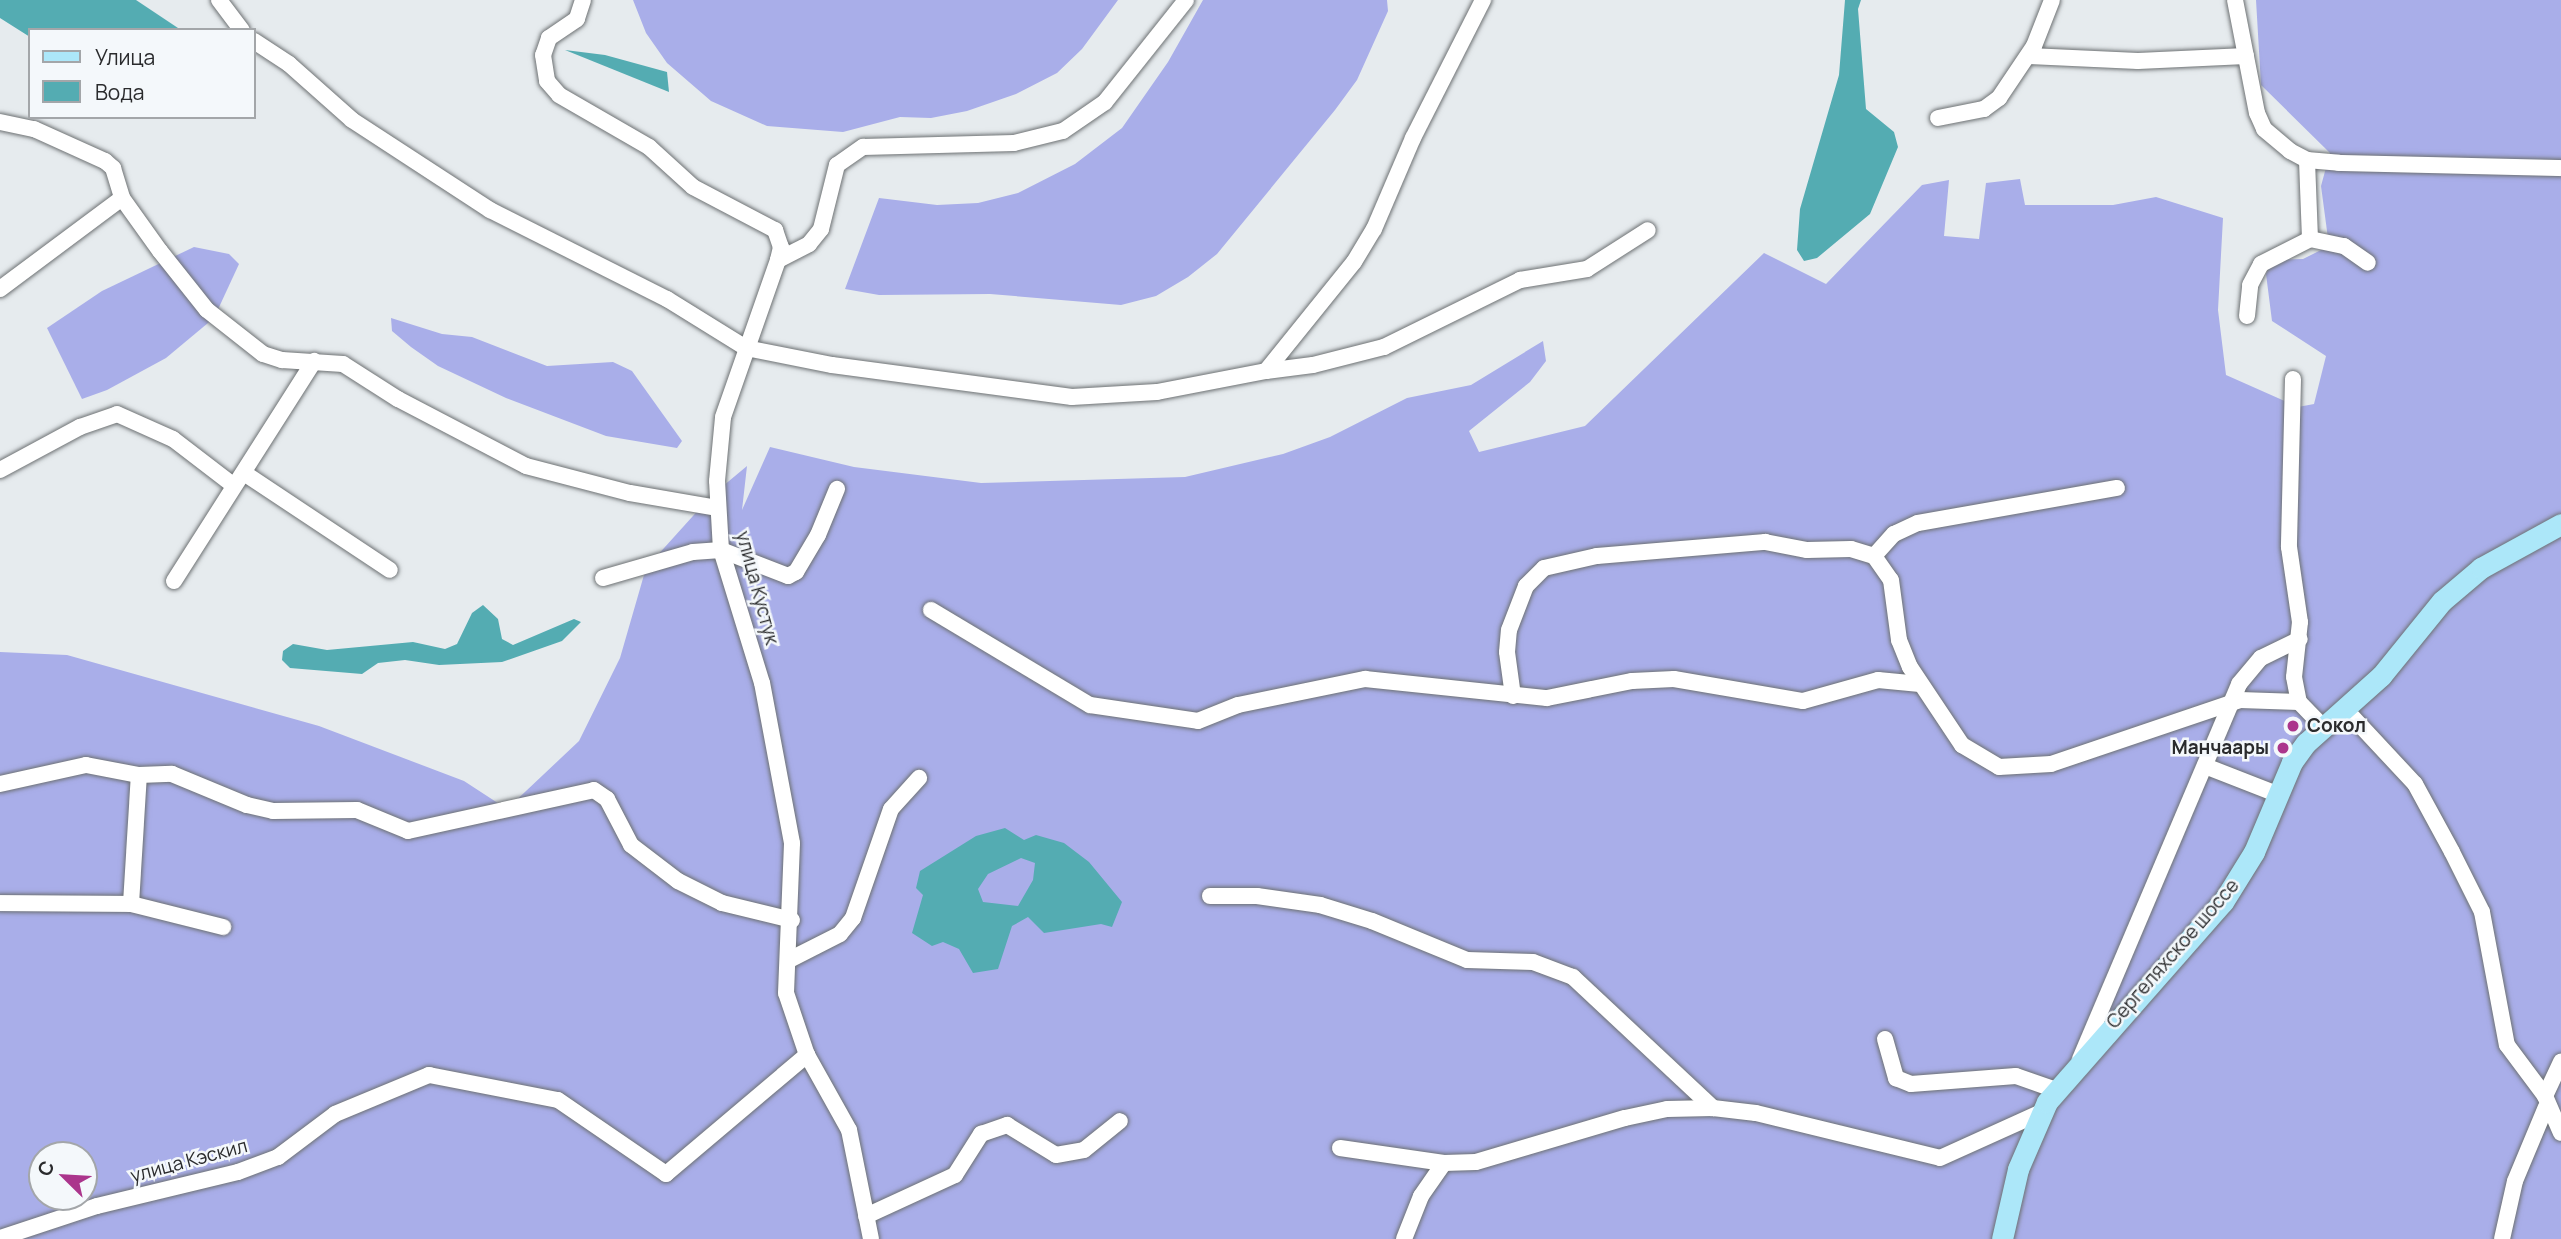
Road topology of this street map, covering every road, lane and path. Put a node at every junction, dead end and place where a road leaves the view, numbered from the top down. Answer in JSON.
{"nodes":[{"id":1,"x":219,"y":0,"type":"edge"},
{"id":2,"x":583,"y":0,"type":"edge"},
{"id":3,"x":1186,"y":0,"type":"edge"},
{"id":4,"x":1483,"y":0,"type":"edge"},
{"id":5,"x":2052,"y":0,"type":"edge"},
{"id":6,"x":2235,"y":0,"type":"edge"},
{"id":7,"x":240,"y":28,"type":"edge"},
{"id":8,"x":256,"y":42,"type":"edge"},
{"id":9,"x":2246,"y":55,"type":"junction"},
{"id":10,"x":2029,"y":56,"type":"junction"},
{"id":11,"x":1938,"y":118,"type":"dead end"},
{"id":12,"x":0,"y":122,"type":"edge"},
{"id":13,"x":2307,"y":160,"type":"junction"},
{"id":14,"x":2561,"y":168,"type":"edge"},
{"id":15,"x":122,"y":198,"type":"junction"},
{"id":16,"x":1648,"y":230,"type":"dead end"},
{"id":17,"x":2310,"y":239,"type":"junction"},
{"id":18,"x":778,"y":260,"type":"junction"},
{"id":19,"x":2368,"y":263,"type":"dead end"},
{"id":20,"x":0,"y":289,"type":"edge"},
{"id":21,"x":2247,"y":316,"type":"dead end"},
{"id":22,"x":746,"y":348,"type":"junction"},
{"id":23,"x":314,"y":361,"type":"junction"},
{"id":24,"x":1266,"y":371,"type":"junction"},
{"id":25,"x":2293,"y":379,"type":"dead end"},
{"id":26,"x":0,"y":470,"type":"edge"},
{"id":27,"x":239,"y":479,"type":"junction"},
{"id":28,"x":2118,"y":488,"type":"dead end"},
{"id":29,"x":837,"y":489,"type":"dead end"},
{"id":30,"x":718,"y":509,"type":"junction"},
{"id":31,"x":2561,"y":524,"type":"edge"},
{"id":32,"x":721,"y":550,"type":"junction"},
{"id":33,"x":1874,"y":556,"type":"junction"},
{"id":34,"x":390,"y":570,"type":"dead end"},
{"id":35,"x":603,"y":578,"type":"dead end"},
{"id":36,"x":174,"y":582,"type":"dead end"},
{"id":37,"x":931,"y":610,"type":"dead end"},
{"id":38,"x":2300,"y":639,"type":"junction"},
{"id":39,"x":1920,"y":684,"type":"junction"},
{"id":40,"x":1513,"y":696,"type":"junction"},
{"id":41,"x":2230,"y":702,"type":"junction"},
{"id":42,"x":2299,"y":702,"type":"junction"},
{"id":43,"x":2346,"y":710,"type":"junction"},
{"id":44,"x":2323,"y":727,"type":"junction"},
{"id":45,"x":2205,"y":766,"type":"junction"},
{"id":46,"x":139,"y":775,"type":"junction"},
{"id":47,"x":919,"y":778,"type":"dead end"},
{"id":48,"x":0,"y":784,"type":"edge"},
{"id":49,"x":2277,"y":794,"type":"junction"},
{"id":50,"x":1210,"y":896,"type":"dead end"},
{"id":51,"x":0,"y":903,"type":"edge"},
{"id":52,"x":131,"y":904,"type":"junction"},
{"id":53,"x":792,"y":920,"type":"junction"},
{"id":54,"x":223,"y":927,"type":"dead end"},
{"id":55,"x":791,"y":959,"type":"junction"},
{"id":56,"x":1885,"y":1040,"type":"dead end"},
{"id":57,"x":807,"y":1055,"type":"junction"},
{"id":58,"x":2079,"y":1061,"type":"junction"},
{"id":59,"x":2561,"y":1061,"type":"edge"},
{"id":60,"x":2056,"y":1090,"type":"junction"},
{"id":61,"x":2545,"y":1102,"type":"junction"},
{"id":62,"x":1713,"y":1108,"type":"junction"},
{"id":63,"x":2042,"y":1112,"type":"junction"},
{"id":64,"x":1120,"y":1121,"type":"dead end"},
{"id":65,"x":2561,"y":1133,"type":"edge"},
{"id":66,"x":1340,"y":1148,"type":"dead end"},
{"id":67,"x":1444,"y":1163,"type":"junction"},
{"id":68,"x":866,"y":1216,"type":"junction"},
{"id":69,"x":0,"y":1238,"type":"edge"},
{"id":70,"x":871,"y":1239,"type":"edge"},
{"id":71,"x":1404,"y":1239,"type":"edge"},
{"id":72,"x":2002,"y":1239,"type":"edge"},
{"id":73,"x":2502,"y":1239,"type":"edge"}],
"edges":[{"from":1,"to":7,"type":"street"},
{"from":2,"to":18,"type":"street"},
{"from":3,"to":18,"type":"street"},
{"from":4,"to":24,"type":"street"},
{"from":5,"to":10,"type":"street"},
{"from":6,"to":9,"type":"street"},
{"from":8,"to":22,"type":"street"},
{"from":9,"to":10,"type":"street"},
{"from":9,"to":13,"type":"street"},
{"from":10,"to":11,"type":"street"},
{"from":12,"to":15,"type":"street"},
{"from":13,"to":14,"type":"street"},
{"from":13,"to":17,"type":"street"},
{"from":15,"to":20,"type":"street"},
{"from":15,"to":23,"type":"street"},
{"from":16,"to":24,"type":"street"},
{"from":17,"to":19,"type":"street"},
{"from":17,"to":21,"type":"street"},
{"from":18,"to":22,"type":"street","name":"улица Кустук"},
{"from":22,"to":24,"type":"street"},
{"from":22,"to":30,"type":"street","name":"улица Кустук"},
{"from":23,"to":27,"type":"street"},
{"from":23,"to":30,"type":"street"},
{"from":25,"to":38,"type":"street"},
{"from":26,"to":27,"type":"street"},
{"from":27,"to":34,"type":"street"},
{"from":27,"to":36,"type":"street"},
{"from":28,"to":33,"type":"street"},
{"from":29,"to":32,"type":"street"},
{"from":30,"to":32,"type":"street","name":"улица Кустук"},
{"from":31,"to":43,"type":"main road","name":"Сергеляхское шоссе"},
{"from":32,"to":35,"type":"street"},
{"from":32,"to":53,"type":"street","name":"улица Кустук"},
{"from":33,"to":39,"type":"street"},
{"from":33,"to":40,"type":"street"},
{"from":37,"to":40,"type":"street"},
{"from":38,"to":41,"type":"street"},
{"from":38,"to":42,"type":"street"},
{"from":39,"to":40,"type":"street"},
{"from":39,"to":41,"type":"street"},
{"from":41,"to":42,"type":"street"},
{"from":41,"to":45,"type":"street"},
{"from":42,"to":44,"type":"street"},
{"from":43,"to":44,"type":"main road","name":"Сергеляхское шоссе"},
{"from":43,"to":61,"type":"street"},
{"from":44,"to":49,"type":"main road","name":"Сергеляхское шоссе"},
{"from":45,"to":49,"type":"street"},
{"from":45,"to":58,"type":"street"},
{"from":46,"to":48,"type":"street"},
{"from":46,"to":52,"type":"street"},
{"from":46,"to":53,"type":"street"},
{"from":47,"to":55,"type":"street"},
{"from":49,"to":58,"type":"main road","name":"Сергеляхское шоссе"},
{"from":50,"to":62,"type":"street"},
{"from":51,"to":52,"type":"street"},
{"from":52,"to":54,"type":"street"},
{"from":53,"to":55,"type":"street","name":"улица Кустук"},
{"from":55,"to":57,"type":"street","name":"улица Кустук"},
{"from":56,"to":60,"type":"street"},
{"from":57,"to":68,"type":"street","name":"улица Кустук"},
{"from":57,"to":69,"type":"street","name":"улица Кэскил"},
{"from":58,"to":60,"type":"main road","name":"Сергеляхское шоссе"},
{"from":59,"to":61,"type":"street"},
{"from":60,"to":63,"type":"main road","name":"Сергеляхское шоссе"},
{"from":61,"to":65,"type":"street"},
{"from":61,"to":73,"type":"street"},
{"from":62,"to":63,"type":"street"},
{"from":62,"to":67,"type":"street"},
{"from":63,"to":72,"type":"main road","name":"Сергеляхское шоссе"},
{"from":64,"to":68,"type":"street"},
{"from":66,"to":67,"type":"street"},
{"from":67,"to":71,"type":"street"},
{"from":68,"to":70,"type":"street","name":"улица Кустук"}]}
